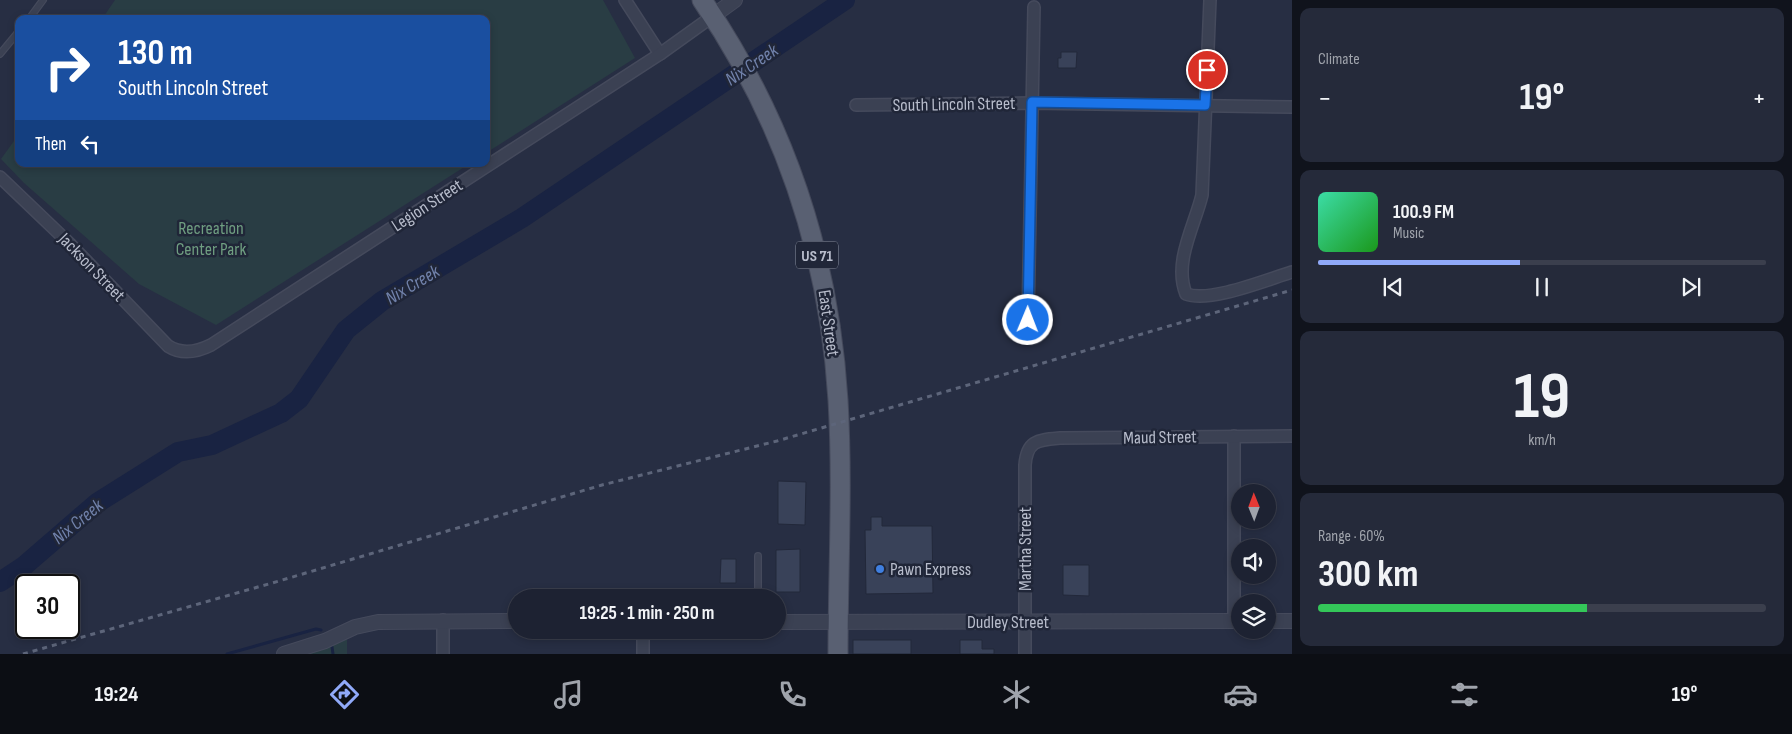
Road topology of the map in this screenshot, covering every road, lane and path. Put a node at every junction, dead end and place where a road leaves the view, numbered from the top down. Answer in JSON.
{"nodes":[{"id":1,"x":43,"y":0,"type":"edge"},
{"id":2,"x":625,"y":0,"type":"edge"},
{"id":3,"x":702,"y":0,"type":"edge"},
{"id":4,"x":735,"y":0,"type":"edge"},
{"id":5,"x":1210,"y":0,"type":"edge"},
{"id":6,"x":1034,"y":7,"type":"dead end"},
{"id":7,"x":32,"y":15,"type":"edge"},
{"id":8,"x":717,"y":22,"type":"junction"},
{"id":9,"x":15,"y":36,"type":"edge"},
{"id":10,"x":0,"y":54,"type":"edge"},
{"id":11,"x":660,"y":54,"type":"junction"},
{"id":12,"x":1032,"y":102,"type":"junction"},
{"id":13,"x":856,"y":105,"type":"dead end"},
{"id":14,"x":1205,"y":105,"type":"junction"},
{"id":15,"x":1292,"y":107,"type":"edge"},
{"id":16,"x":490,"y":164,"type":"edge"},
{"id":17,"x":485,"y":167,"type":"edge"},
{"id":18,"x":0,"y":177,"type":"edge"},
{"id":19,"x":1292,"y":272,"type":"edge"},
{"id":20,"x":1028,"y":320,"type":"dead end"},
{"id":21,"x":186,"y":352,"type":"joint"},
{"id":22,"x":1234,"y":436,"type":"junction"},
{"id":23,"x":1292,"y":436,"type":"edge"},
{"id":24,"x":1030,"y":446,"type":"joint"},
{"id":25,"x":758,"y":556,"type":"dead end"},
{"id":26,"x":758,"y":589,"type":"edge"},
{"id":27,"x":1237,"y":594,"type":"edge"},
{"id":28,"x":443,"y":620,"type":"junction"},
{"id":29,"x":508,"y":621,"type":"edge"},
{"id":30,"x":1231,"y":621,"type":"edge"},
{"id":31,"x":1276,"y":621,"type":"edge"},
{"id":32,"x":1292,"y":621,"type":"edge"},
{"id":33,"x":786,"y":622,"type":"edge"},
{"id":34,"x":1025,"y":622,"type":"junction"},
{"id":35,"x":838,"y":623,"type":"junction"},
{"id":36,"x":643,"y":639,"type":"edge"},
{"id":37,"x":291,"y":653,"type":"edge"},
{"id":38,"x":443,"y":654,"type":"edge"},
{"id":39,"x":643,"y":654,"type":"edge"},
{"id":40,"x":838,"y":654,"type":"edge"},
{"id":41,"x":1025,"y":654,"type":"edge"}],
"edges":[{"from":1,"to":7,"type":"lane"},
{"from":2,"to":11,"type":"street"},
{"from":3,"to":8,"type":"main road","number":"US 71"},
{"from":4,"to":8,"type":"street"},
{"from":5,"to":14,"type":"street"},
{"from":6,"to":12,"type":"street"},
{"from":8,"to":11,"type":"street","name":"Legion Street"},
{"from":8,"to":35,"type":"main road","name":"East Street","number":"US 71"},
{"from":9,"to":10,"type":"lane"},
{"from":11,"to":16,"type":"street","name":"Legion Street"},
{"from":12,"to":13,"type":"street","name":"South Lincoln Street"},
{"from":12,"to":14,"type":"street","name":"South Lincoln Street"},
{"from":12,"to":20,"type":"street"},
{"from":14,"to":15,"type":"street","name":"South Lincoln Street"},
{"from":14,"to":19,"type":"street"},
{"from":17,"to":21,"type":"street","name":"Legion Street"},
{"from":18,"to":21,"type":"street","name":"Jackson Street"},
{"from":22,"to":23,"type":"street","name":"Maud Street"},
{"from":22,"to":24,"type":"street","name":"Maud Street"},
{"from":22,"to":27,"type":"street"},
{"from":24,"to":34,"type":"street","name":"Martha Street"},
{"from":25,"to":26,"type":"lane"},
{"from":28,"to":29,"type":"street"},
{"from":28,"to":37,"type":"street"},
{"from":28,"to":38,"type":"street"},
{"from":30,"to":34,"type":"street","name":"Dudley Street"},
{"from":31,"to":32,"type":"street"},
{"from":33,"to":35,"type":"street","name":"Dudley Street"},
{"from":34,"to":35,"type":"street","name":"Dudley Street"},
{"from":34,"to":41,"type":"street","name":"Martha Street"},
{"from":35,"to":40,"type":"main road","name":"East Street","number":"US 71"},
{"from":36,"to":39,"type":"street"}]}
